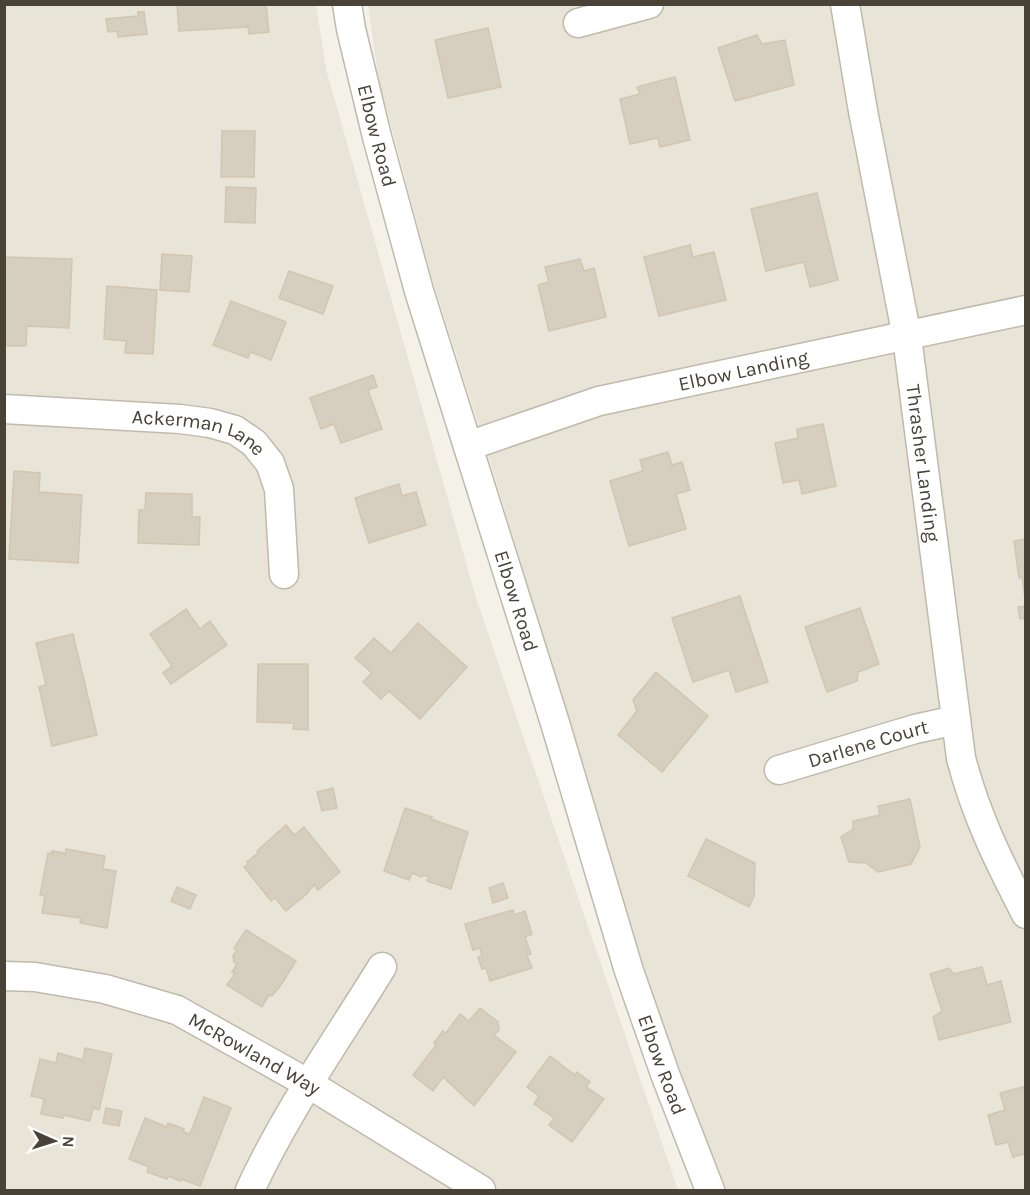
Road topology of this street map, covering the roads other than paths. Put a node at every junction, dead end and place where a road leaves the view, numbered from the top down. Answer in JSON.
{"nodes":[{"id":1,"x":347,"y":4,"type":"edge"},
{"id":2,"x":649,"y":4,"type":"edge"},
{"id":3,"x":845,"y":4,"type":"edge"},
{"id":4,"x":578,"y":23,"type":"dead end"},
{"id":5,"x":1026,"y":310,"type":"edge"},
{"id":6,"x":907,"y":337,"type":"junction"},
{"id":7,"x":4,"y":409,"type":"edge"},
{"id":8,"x":468,"y":446,"type":"junction"},
{"id":9,"x":284,"y":574,"type":"dead end"},
{"id":10,"x":956,"y":720,"type":"junction"},
{"id":11,"x":779,"y":770,"type":"dead end"},
{"id":12,"x":1026,"y":914,"type":"edge"},
{"id":13,"x":382,"y":967,"type":"dead end"},
{"id":14,"x":4,"y":976,"type":"edge"},
{"id":15,"x":309,"y":1084,"type":"junction"},
{"id":16,"x":250,"y":1191,"type":"edge"},
{"id":17,"x":481,"y":1191,"type":"edge"},
{"id":18,"x":710,"y":1191,"type":"edge"}],
"edges":[{"from":1,"to":8,"type":"street","name":"Elbow Road"},
{"from":2,"to":4,"type":"street"},
{"from":3,"to":6,"type":"street","name":"Thrasher Landing"},
{"from":5,"to":6,"type":"street","name":"Elbow Landing"},
{"from":6,"to":8,"type":"street","name":"Elbow Landing"},
{"from":6,"to":10,"type":"street","name":"Thrasher Landing"},
{"from":7,"to":9,"type":"street","name":"Ackerman Lane"},
{"from":8,"to":18,"type":"street","name":"Elbow Road"},
{"from":10,"to":11,"type":"street","name":"Darlene Court"},
{"from":10,"to":12,"type":"street","name":"Thrasher Landing"},
{"from":13,"to":15,"type":"street"},
{"from":14,"to":15,"type":"street","name":"McRowland Way"},
{"from":15,"to":16,"type":"street"},
{"from":15,"to":17,"type":"street","name":"McRowland Way"}]}
